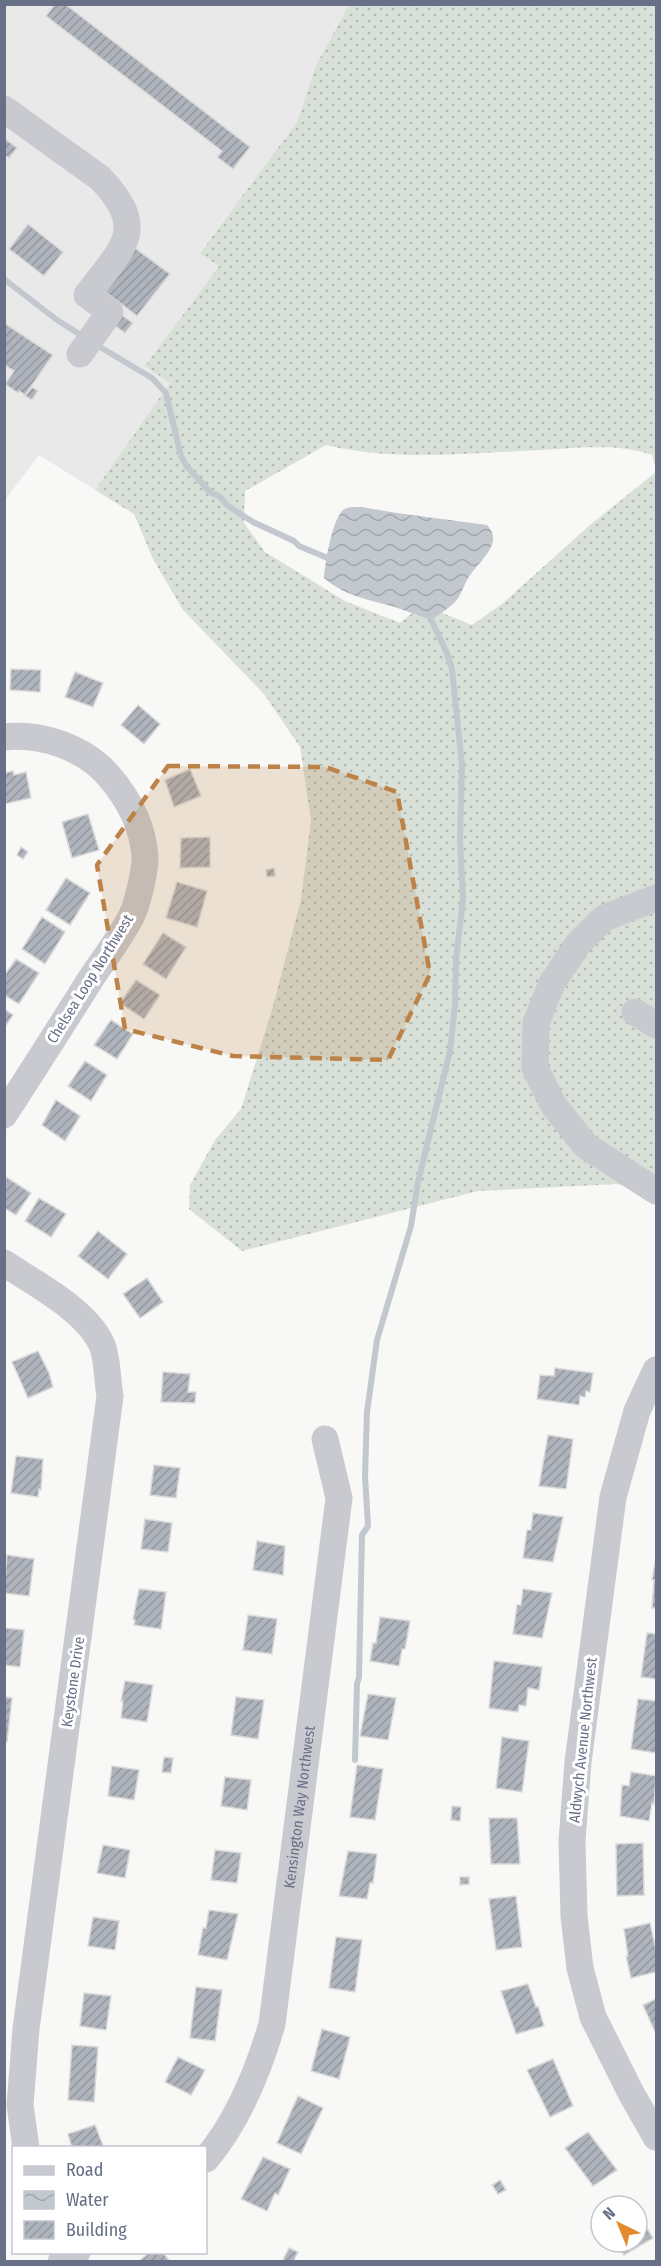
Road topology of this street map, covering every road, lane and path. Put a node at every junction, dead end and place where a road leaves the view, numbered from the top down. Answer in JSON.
{"nodes":[{"id":1,"x":4,"y":109,"type":"edge"},
{"id":2,"x":80,"y":354,"type":"dead end"},
{"id":3,"x":4,"y":737,"type":"edge"},
{"id":4,"x":657,"y":898,"type":"edge"},
{"id":5,"x":4,"y":1115,"type":"edge"},
{"id":6,"x":657,"y":1191,"type":"edge"},
{"id":7,"x":4,"y":1263,"type":"edge"},
{"id":8,"x":657,"y":1370,"type":"edge"},
{"id":9,"x":324,"y":1439,"type":"dead end"},
{"id":10,"x":657,"y":2137,"type":"edge"},
{"id":11,"x":26,"y":2146,"type":"edge"},
{"id":12,"x":207,"y":2157,"type":"edge"}],
"edges":[{"from":1,"to":2,"type":"street"},
{"from":3,"to":5,"type":"street","name":"Chelsea Loop Northwest"},
{"from":4,"to":6,"type":"street"},
{"from":7,"to":11,"type":"street","name":"Keystone Drive"},
{"from":8,"to":10,"type":"street","name":"Aldwych Avenue Northwest"},
{"from":9,"to":12,"type":"street","name":"Kensington Way Northwest"}]}
